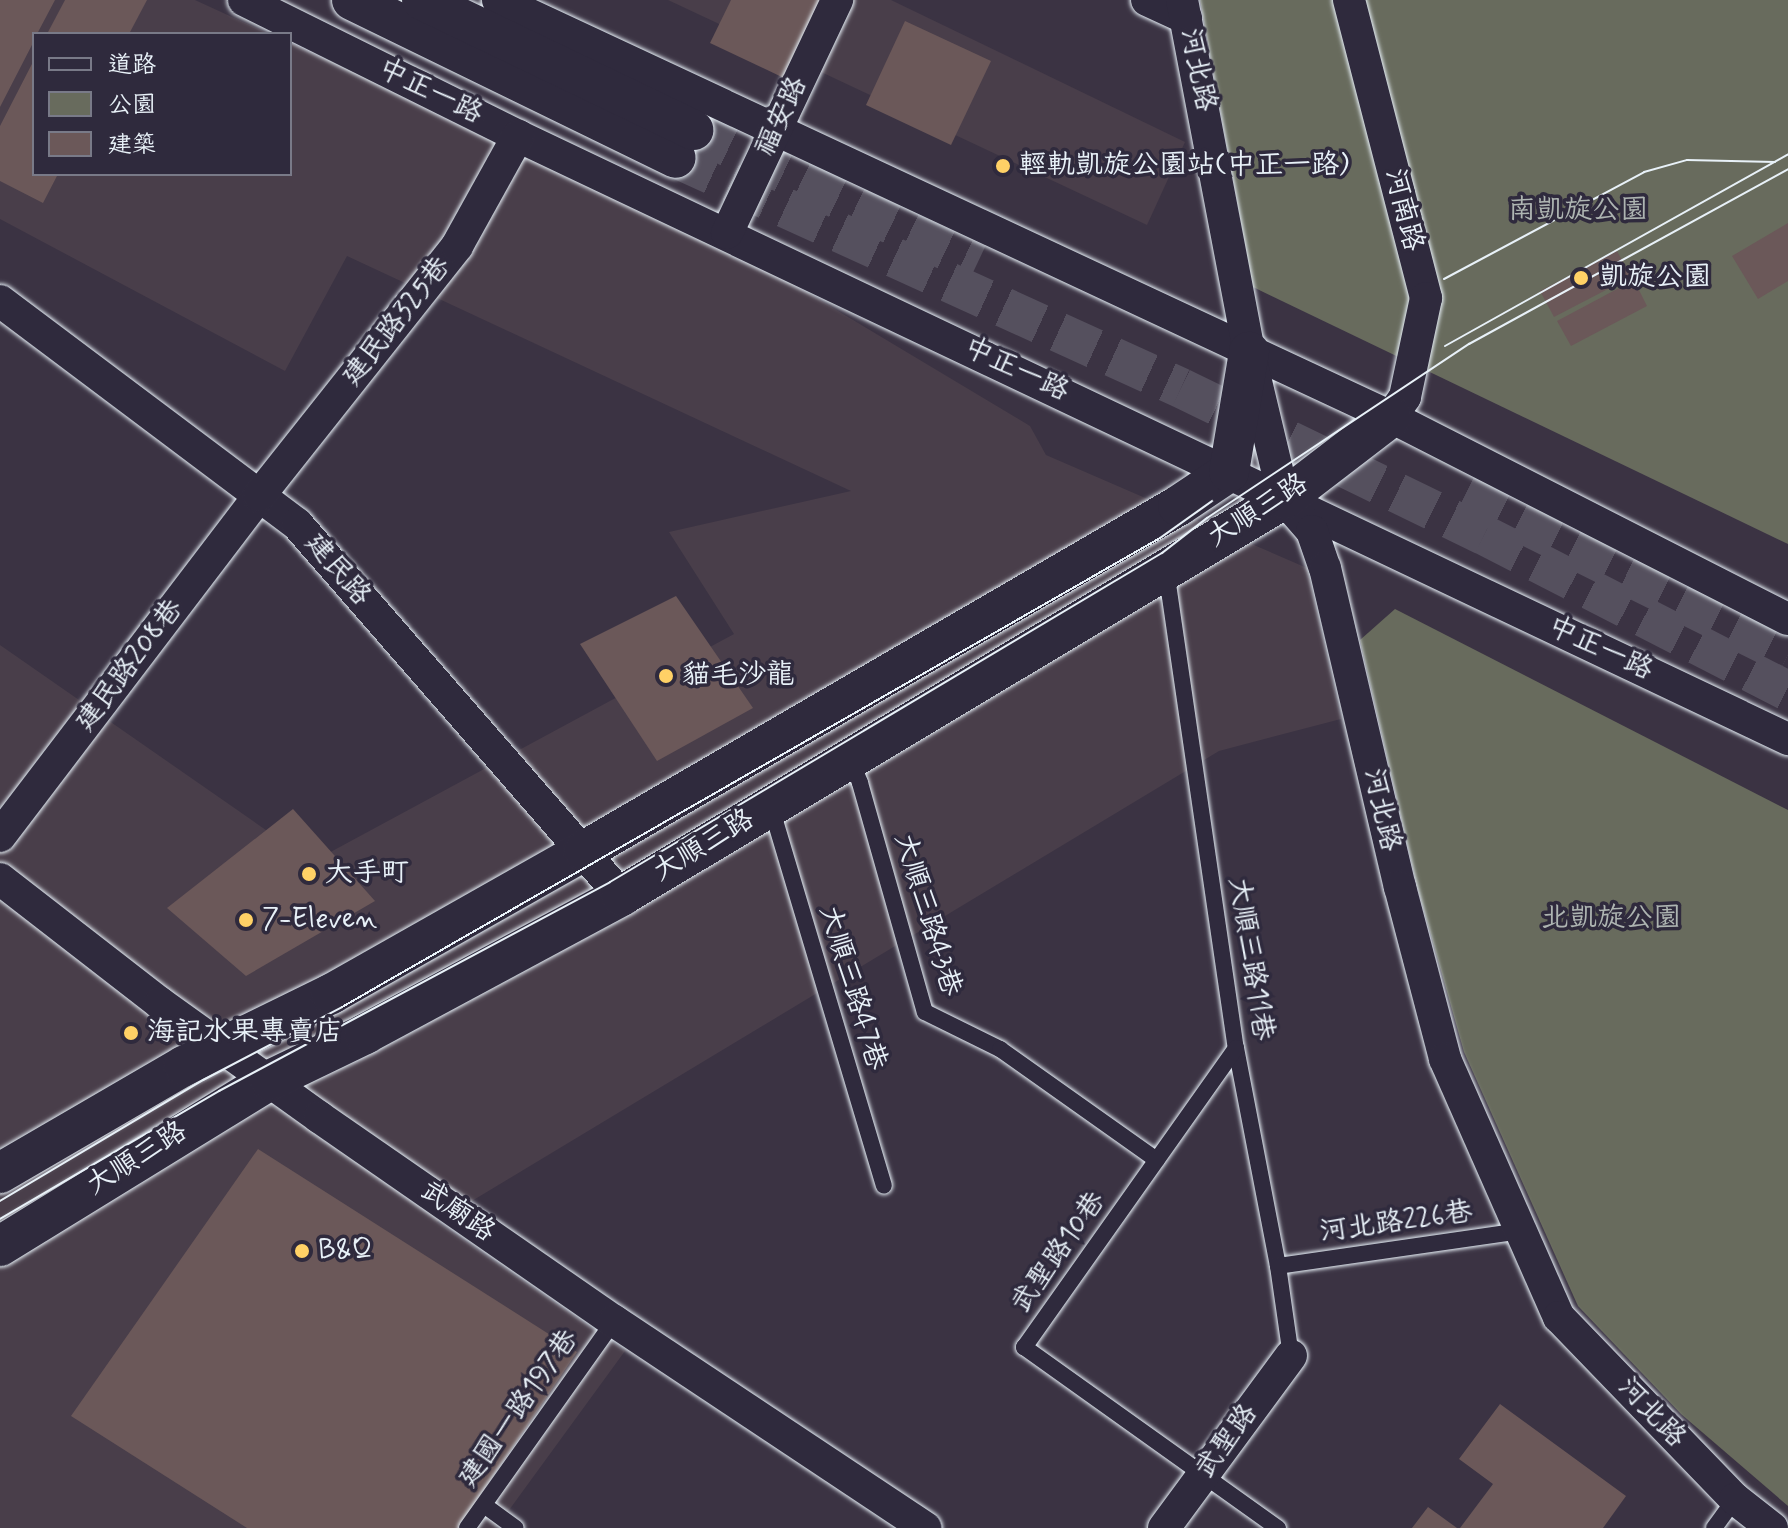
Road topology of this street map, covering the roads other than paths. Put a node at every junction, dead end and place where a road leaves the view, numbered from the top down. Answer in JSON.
{"nodes":[{"id":1,"x":244,"y":0,"type":"edge"},
{"id":2,"x":352,"y":0,"type":"edge"},
{"id":3,"x":422,"y":0,"type":"edge"},
{"id":4,"x":498,"y":0,"type":"edge"},
{"id":5,"x":837,"y":0,"type":"edge"},
{"id":6,"x":1147,"y":0,"type":"edge"},
{"id":7,"x":1349,"y":0,"type":"edge"},
{"id":8,"x":1184,"y":9,"type":"edge"},
{"id":9,"x":776,"y":131,"type":"junction"},
{"id":10,"x":518,"y":136,"type":"junction"},
{"id":11,"x":727,"y":233,"type":"junction"},
{"id":12,"x":0,"y":301,"type":"edge"},
{"id":13,"x":1249,"y":352,"type":"junction"},
{"id":14,"x":1391,"y":417,"type":"junction"},
{"id":15,"x":1229,"y":472,"type":"junction"},
{"id":16,"x":259,"y":496,"type":"junction"},
{"id":17,"x":1284,"y":499,"type":"junction"},
{"id":18,"x":1166,"y":568,"type":"junction"},
{"id":19,"x":1788,"y":619,"type":"edge"},
{"id":20,"x":1788,"y":739,"type":"edge"},
{"id":21,"x":849,"y":758,"type":"junction"},
{"id":22,"x":771,"y":806,"type":"junction"},
{"id":23,"x":0,"y":836,"type":"edge"},
{"id":24,"x":584,"y":851,"type":"junction"},
{"id":25,"x":0,"y":879,"type":"edge"},
{"id":26,"x":621,"y":896,"type":"junction"},
{"id":27,"x":226,"y":1047,"type":"junction"},
{"id":28,"x":1236,"y":1048,"type":"junction"},
{"id":29,"x":270,"y":1080,"type":"junction"},
{"id":30,"x":1157,"y":1160,"type":"junction"},
{"id":31,"x":0,"y":1173,"type":"edge"},
{"id":32,"x":884,"y":1185,"type":"dead end"},
{"id":33,"x":1521,"y":1231,"type":"junction"},
{"id":34,"x":0,"y":1246,"type":"edge"},
{"id":35,"x":1278,"y":1266,"type":"junction"},
{"id":36,"x":614,"y":1321,"type":"junction"},
{"id":37,"x":1291,"y":1356,"type":"joint"},
{"id":38,"x":1203,"y":1475,"type":"junction"},
{"id":39,"x":1735,"y":1499,"type":"junction"},
{"id":40,"x":484,"y":1505,"type":"junction"},
{"id":41,"x":467,"y":1528,"type":"edge"},
{"id":42,"x":516,"y":1528,"type":"edge"},
{"id":43,"x":925,"y":1528,"type":"edge"},
{"id":44,"x":1164,"y":1528,"type":"edge"},
{"id":45,"x":1278,"y":1528,"type":"edge"},
{"id":46,"x":1714,"y":1528,"type":"edge"},
{"id":47,"x":1772,"y":1528,"type":"edge"}],
"edges":[{"from":1,"to":10,"type":"street","name":"中正一路"},
{"from":2,"to":3,"type":"street","name":"中正一路"},
{"from":4,"to":9,"type":"street"},
{"from":5,"to":9,"type":"street","name":"福安路"},
{"from":6,"to":8,"type":"street"},
{"from":7,"to":14,"type":"street","name":"河南路"},
{"from":8,"to":13,"type":"street","name":"河北路"},
{"from":9,"to":11,"type":"street","name":"福安路"},
{"from":9,"to":13,"type":"street"},
{"from":10,"to":11,"type":"street","name":"中正一路"},
{"from":10,"to":16,"type":"street","name":"建民路325巷"},
{"from":11,"to":15,"type":"street","name":"中正一路"},
{"from":12,"to":16,"type":"street","name":"建民路"},
{"from":13,"to":14,"type":"street"},
{"from":13,"to":15,"type":"street","name":"大順三路"},
{"from":13,"to":17,"type":"street","name":"河北路"},
{"from":14,"to":17,"type":"street","name":"大順三路"},
{"from":14,"to":19,"type":"street"},
{"from":15,"to":17,"type":"street","name":"中正一路"},
{"from":15,"to":24,"type":"street","name":"大順三路"},
{"from":16,"to":23,"type":"street","name":"建民路208巷"},
{"from":16,"to":24,"type":"street","name":"建民路"},
{"from":17,"to":18,"type":"street","name":"大順三路"},
{"from":17,"to":20,"type":"street","name":"中正一路"},
{"from":17,"to":33,"type":"street","name":"河北路"},
{"from":18,"to":21,"type":"street","name":"大順三路"},
{"from":18,"to":28,"type":"lane","name":"大順三路11巷"},
{"from":21,"to":22,"type":"street","name":"大順三路"},
{"from":21,"to":30,"type":"lane","name":"大順三路43巷"},
{"from":22,"to":26,"type":"street","name":"大順三路"},
{"from":22,"to":32,"type":"lane","name":"大順三路47巷"},
{"from":24,"to":26,"type":"street","name":"建民路"},
{"from":24,"to":27,"type":"street","name":"大順三路"},
{"from":25,"to":27,"type":"street","name":"武廟路"},
{"from":26,"to":29,"type":"street","name":"大順三路"},
{"from":27,"to":29,"type":"street","name":"武廟路"},
{"from":27,"to":31,"type":"street","name":"大順三路"},
{"from":28,"to":30,"type":"lane","name":"武聖路10巷"},
{"from":28,"to":35,"type":"lane","name":"大順三路11巷"},
{"from":29,"to":34,"type":"street","name":"大順三路"},
{"from":29,"to":36,"type":"street","name":"武廟路"},
{"from":30,"to":38,"type":"lane","name":"武聖路10巷"},
{"from":33,"to":35,"type":"lane","name":"河北路226巷"},
{"from":33,"to":39,"type":"street","name":"河北路"},
{"from":35,"to":37,"type":"lane","name":"大順三路11巷"},
{"from":36,"to":40,"type":"lane","name":"建國一路197巷"},
{"from":36,"to":43,"type":"street","name":"武廟路"},
{"from":37,"to":38,"type":"street","name":"武聖路"},
{"from":38,"to":44,"type":"street","name":"武聖路"},
{"from":38,"to":45,"type":"lane"},
{"from":39,"to":46,"type":"lane"},
{"from":39,"to":47,"type":"street","name":"河北路"},
{"from":40,"to":41,"type":"lane","name":"建國一路197巷"},
{"from":40,"to":42,"type":"lane"}]}
